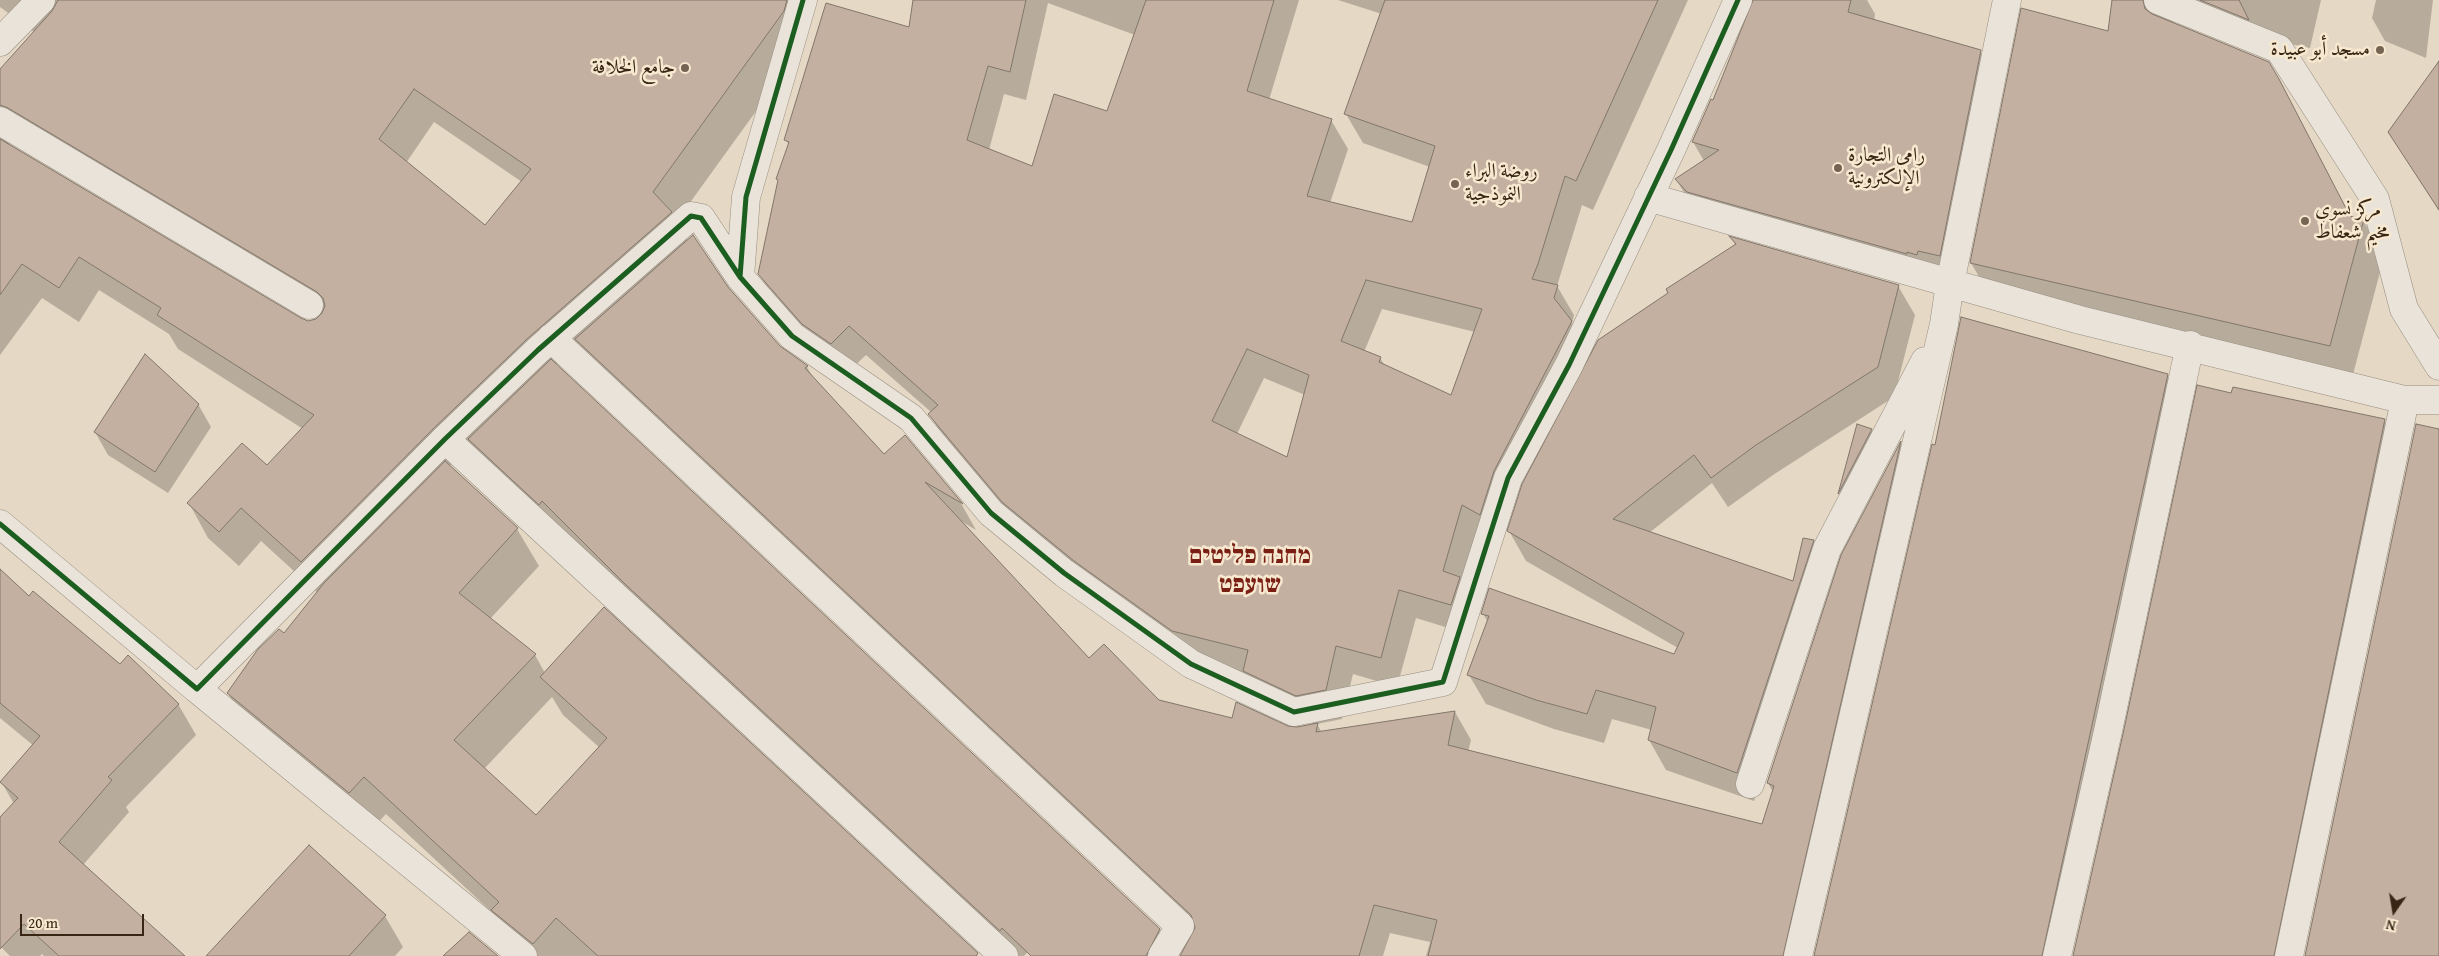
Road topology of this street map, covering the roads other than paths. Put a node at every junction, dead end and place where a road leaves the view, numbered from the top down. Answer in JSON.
{"nodes":[{"id":1,"x":42,"y":0,"type":"edge"},
{"id":2,"x":803,"y":0,"type":"edge"},
{"id":3,"x":1738,"y":0,"type":"edge"},
{"id":4,"x":2007,"y":0,"type":"edge"},
{"id":5,"x":2158,"y":0,"type":"edge"},
{"id":6,"x":0,"y":42,"type":"edge"},
{"id":7,"x":0,"y":121,"type":"edge"},
{"id":8,"x":1648,"y":197,"type":"junction"},
{"id":9,"x":740,"y":277,"type":"junction"},
{"id":10,"x":1950,"y":284,"type":"junction"},
{"id":11,"x":309,"y":305,"type":"dead end"},
{"id":12,"x":1944,"y":324,"type":"junction"},
{"id":13,"x":551,"y":338,"type":"junction"},
{"id":14,"x":2190,"y":345,"type":"junction"},
{"id":15,"x":2439,"y":366,"type":"edge"},
{"id":16,"x":2405,"y":400,"type":"junction"},
{"id":17,"x":2439,"y":400,"type":"edge"},
{"id":18,"x":445,"y":439,"type":"junction"},
{"id":19,"x":0,"y":524,"type":"edge"},
{"id":20,"x":197,"y":689,"type":"junction"},
{"id":21,"x":1750,"y":784,"type":"dead end"},
{"id":22,"x":523,"y":956,"type":"edge"},
{"id":23,"x":1004,"y":956,"type":"edge"},
{"id":24,"x":1162,"y":956,"type":"edge"},
{"id":25,"x":1798,"y":956,"type":"edge"},
{"id":26,"x":2057,"y":956,"type":"edge"},
{"id":27,"x":2289,"y":956,"type":"edge"}],
"edges":[{"from":1,"to":6,"type":"street"},
{"from":2,"to":9,"type":"street"},
{"from":3,"to":8,"type":"street"},
{"from":4,"to":10,"type":"street"},
{"from":5,"to":15,"type":"street"},
{"from":7,"to":11,"type":"street"},
{"from":8,"to":9,"type":"street"},
{"from":8,"to":10,"type":"street"},
{"from":9,"to":13,"type":"street"},
{"from":10,"to":12,"type":"street"},
{"from":10,"to":14,"type":"street"},
{"from":12,"to":21,"type":"street"},
{"from":12,"to":25,"type":"street"},
{"from":13,"to":18,"type":"street"},
{"from":13,"to":24,"type":"street"},
{"from":14,"to":16,"type":"street"},
{"from":14,"to":26,"type":"street"},
{"from":16,"to":17,"type":"street"},
{"from":16,"to":27,"type":"street"},
{"from":18,"to":20,"type":"street"},
{"from":18,"to":23,"type":"street"},
{"from":19,"to":20,"type":"street"},
{"from":20,"to":22,"type":"street"}]}
